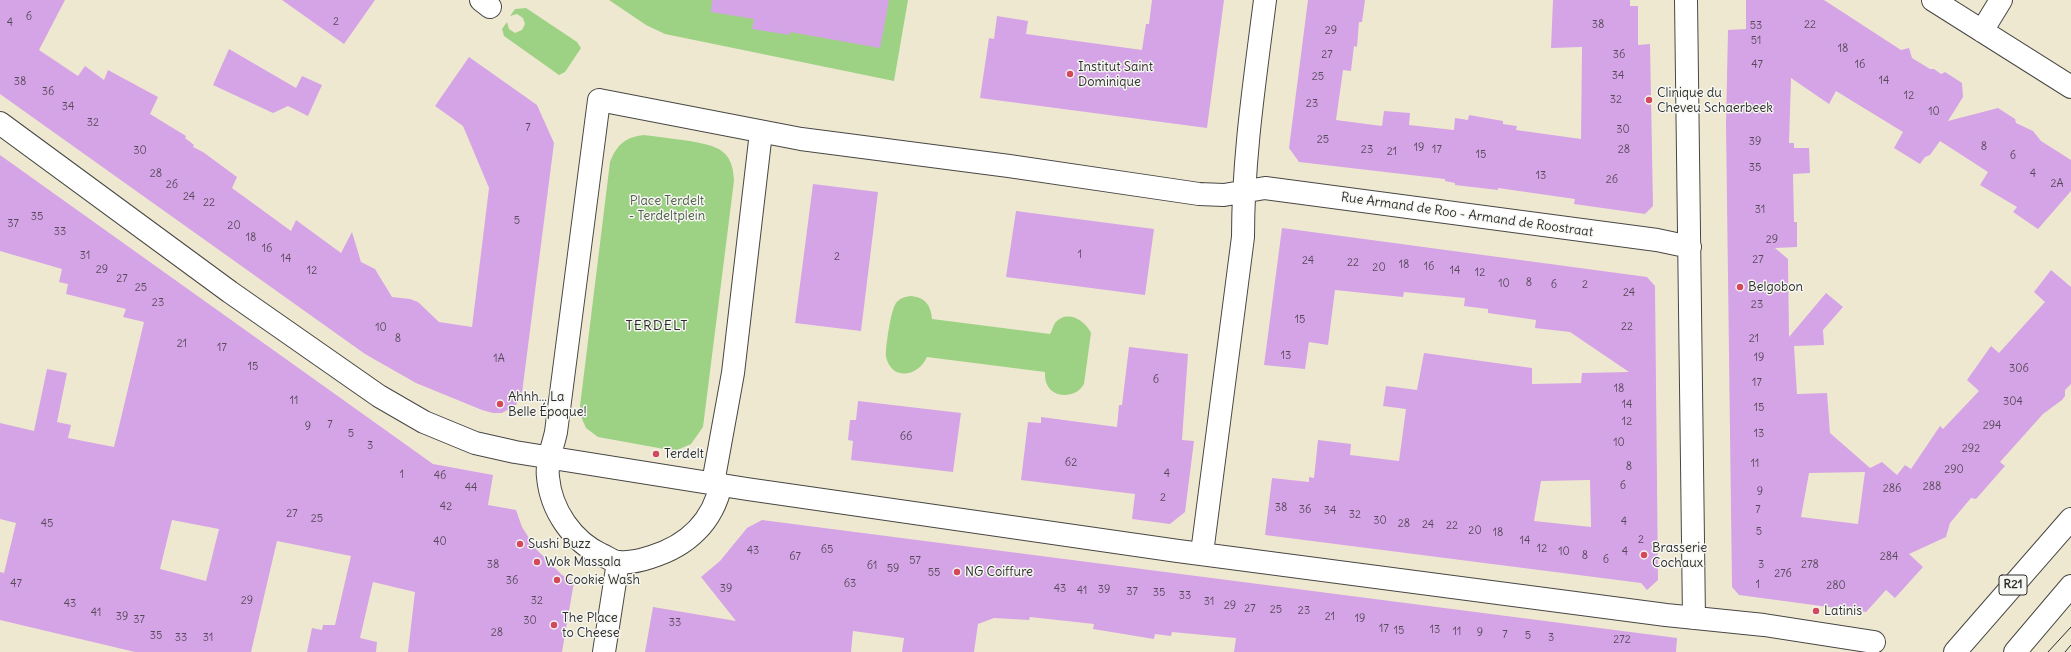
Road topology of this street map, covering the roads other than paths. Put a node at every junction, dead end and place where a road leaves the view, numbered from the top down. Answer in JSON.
{"nodes":[{"id":1,"x":1265,"y":0,"type":"edge"},
{"id":2,"x":1686,"y":0,"type":"edge"},
{"id":3,"x":1933,"y":0,"type":"edge"},
{"id":4,"x":2000,"y":0,"type":"edge"},
{"id":5,"x":1982,"y":31,"type":"junction"},
{"id":6,"x":2071,"y":87,"type":"edge"},
{"id":7,"x":0,"y":123,"type":"edge"},
{"id":8,"x":761,"y":132,"type":"junction"},
{"id":9,"x":1243,"y":192,"type":"junction"},
{"id":10,"x":1690,"y":247,"type":"junction"},
{"id":11,"x":551,"y":457,"type":"junction"},
{"id":12,"x":717,"y":484,"type":"junction"},
{"id":13,"x":2071,"y":519,"type":"edge"},
{"id":14,"x":1202,"y":553,"type":"junction"},
{"id":15,"x":618,"y":562,"type":"junction"},
{"id":16,"x":2071,"y":586,"type":"edge"},
{"id":17,"x":1694,"y":618,"type":"junction"},
{"id":18,"x":1874,"y":642,"type":"dead end"},
{"id":19,"x":604,"y":652,"type":"edge"},
{"id":20,"x":1955,"y":652,"type":"edge"},
{"id":21,"x":2015,"y":652,"type":"edge"}],
"edges":[{"from":1,"to":9,"type":"street"},
{"from":2,"to":10,"type":"street"},
{"from":3,"to":5,"type":"street"},
{"from":4,"to":5,"type":"street"},
{"from":5,"to":6,"type":"street"},
{"from":7,"to":11,"type":"street"},
{"from":8,"to":9,"type":"street","name":"Rue Armand de Roo - Armand de Roostraat"},
{"from":8,"to":11,"type":"street"},
{"from":8,"to":12,"type":"street"},
{"from":9,"to":10,"type":"street","name":"Rue Armand de Roo - Armand de Roostraat"},
{"from":9,"to":14,"type":"street"},
{"from":10,"to":17,"type":"street"},
{"from":11,"to":12,"type":"street"},
{"from":11,"to":15,"type":"street"},
{"from":12,"to":14,"type":"street"},
{"from":12,"to":15,"type":"street"},
{"from":13,"to":20,"type":"street","number":"R21"},
{"from":14,"to":17,"type":"street"},
{"from":15,"to":19,"type":"street"},
{"from":16,"to":21,"type":"street"},
{"from":17,"to":18,"type":"street"}]}
